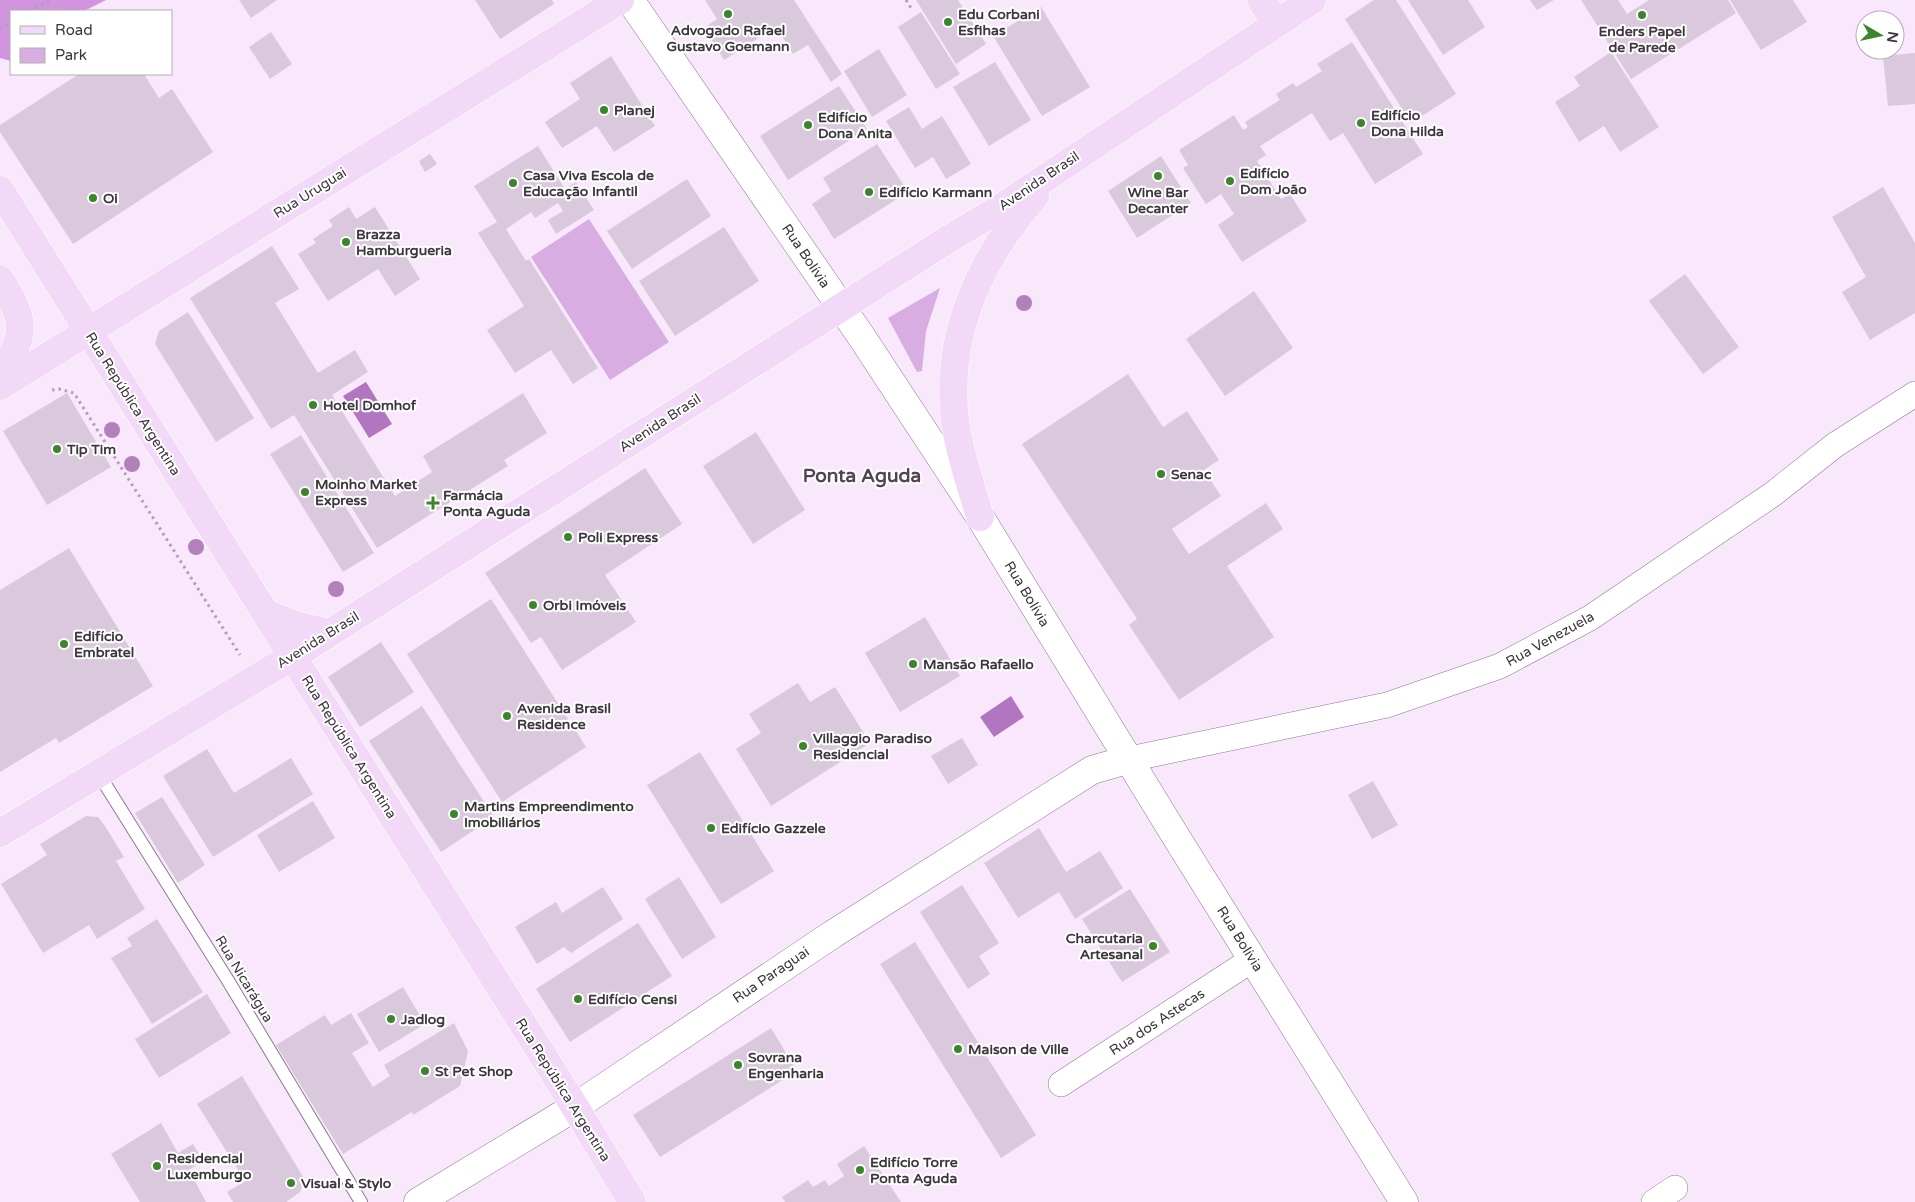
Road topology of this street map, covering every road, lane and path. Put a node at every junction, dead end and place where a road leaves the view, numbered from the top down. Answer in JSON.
{"nodes":[{"id":1,"x":50,"y":0,"type":"edge"},
{"id":2,"x":620,"y":0,"type":"edge"},
{"id":3,"x":630,"y":0,"type":"edge"},
{"id":4,"x":906,"y":0,"type":"edge"},
{"id":5,"x":1261,"y":0,"type":"edge"},
{"id":6,"x":1312,"y":0,"type":"edge"},
{"id":7,"x":911,"y":8,"type":"dead end"},
{"id":8,"x":32,"y":10,"type":"edge"},
{"id":9,"x":1276,"y":24,"type":"junction"},
{"id":10,"x":1063,"y":164,"type":"junction"},
{"id":11,"x":0,"y":190,"type":"edge"},
{"id":12,"x":0,"y":279,"type":"edge"},
{"id":13,"x":841,"y":308,"type":"junction"},
{"id":14,"x":88,"y":331,"type":"junction"},
{"id":15,"x":12,"y":375,"type":"edge"},
{"id":16,"x":0,"y":386,"type":"edge"},
{"id":17,"x":1915,"y":394,"type":"edge"},
{"id":18,"x":980,"y":517,"type":"junction"},
{"id":19,"x":265,"y":613,"type":"junction"},
{"id":20,"x":328,"y":634,"type":"junction"},
{"id":21,"x":292,"y":656,"type":"junction"},
{"id":22,"x":255,"y":679,"type":"junction"},
{"id":23,"x":1130,"y":758,"type":"junction"},
{"id":24,"x":98,"y":773,"type":"junction"},
{"id":25,"x":0,"y":832,"type":"edge"},
{"id":26,"x":1253,"y":959,"type":"junction"},
{"id":27,"x":1062,"y":1084,"type":"dead end"},
{"id":28,"x":575,"y":1107,"type":"junction"},
{"id":29,"x":1675,"y":1188,"type":"dead end"},
{"id":30,"x":361,"y":1202,"type":"edge"},
{"id":31,"x":418,"y":1202,"type":"edge"},
{"id":32,"x":632,"y":1202,"type":"edge"},
{"id":33,"x":1404,"y":1202,"type":"edge"},
{"id":34,"x":1654,"y":1202,"type":"edge"}],
"edges":[{"from":1,"to":8,"type":"path"},
{"from":2,"to":14,"type":"main road","name":"Rua Uruguai"},
{"from":3,"to":13,"type":"street","name":"Rua Bolívia"},
{"from":4,"to":7,"type":"path"},
{"from":5,"to":9,"type":"main road"},
{"from":6,"to":9,"type":"main road","name":"Avenida Brasil"},
{"from":9,"to":10,"type":"main road","name":"Avenida Brasil"},
{"from":10,"to":13,"type":"main road","name":"Avenida Brasil"},
{"from":10,"to":18,"type":"main road"},
{"from":11,"to":14,"type":"main road","name":"Rua República Argentina"},
{"from":12,"to":15,"type":"main road"},
{"from":13,"to":18,"type":"street","name":"Rua Bolívia"},
{"from":13,"to":20,"type":"main road","name":"Avenida Brasil"},
{"from":14,"to":15,"type":"main road","name":"Rua Uruguai"},
{"from":14,"to":19,"type":"main road","name":"Rua República Argentina"},
{"from":15,"to":16,"type":"main road","name":"Rua Uruguai"},
{"from":15,"to":22,"type":"path"},
{"from":17,"to":23,"type":"street","name":"Rua Venezuela"},
{"from":18,"to":23,"type":"street","name":"Rua Bolívia"},
{"from":19,"to":20,"type":"main road"},
{"from":19,"to":21,"type":"main road","name":"Rua República Argentina"},
{"from":20,"to":21,"type":"main road","name":"Avenida Brasil"},
{"from":21,"to":22,"type":"main road","name":"Avenida Brasil"},
{"from":21,"to":28,"type":"main road","name":"Rua República Argentina"},
{"from":22,"to":24,"type":"main road","name":"Avenida Brasil"},
{"from":23,"to":26,"type":"street","name":"Rua Bolívia"},
{"from":23,"to":28,"type":"street","name":"Rua Paraguai"},
{"from":24,"to":25,"type":"main road","name":"Avenida Brasil"},
{"from":24,"to":30,"type":"lane","name":"Rua Nicarágua"},
{"from":26,"to":27,"type":"street","name":"Rua dos Astecas"},
{"from":26,"to":33,"type":"street","name":"Rua Bolívia"},
{"from":28,"to":31,"type":"street","name":"Rua Paraguai"},
{"from":28,"to":32,"type":"main road","name":"Rua República Argentina"},
{"from":29,"to":34,"type":"street"}]}
